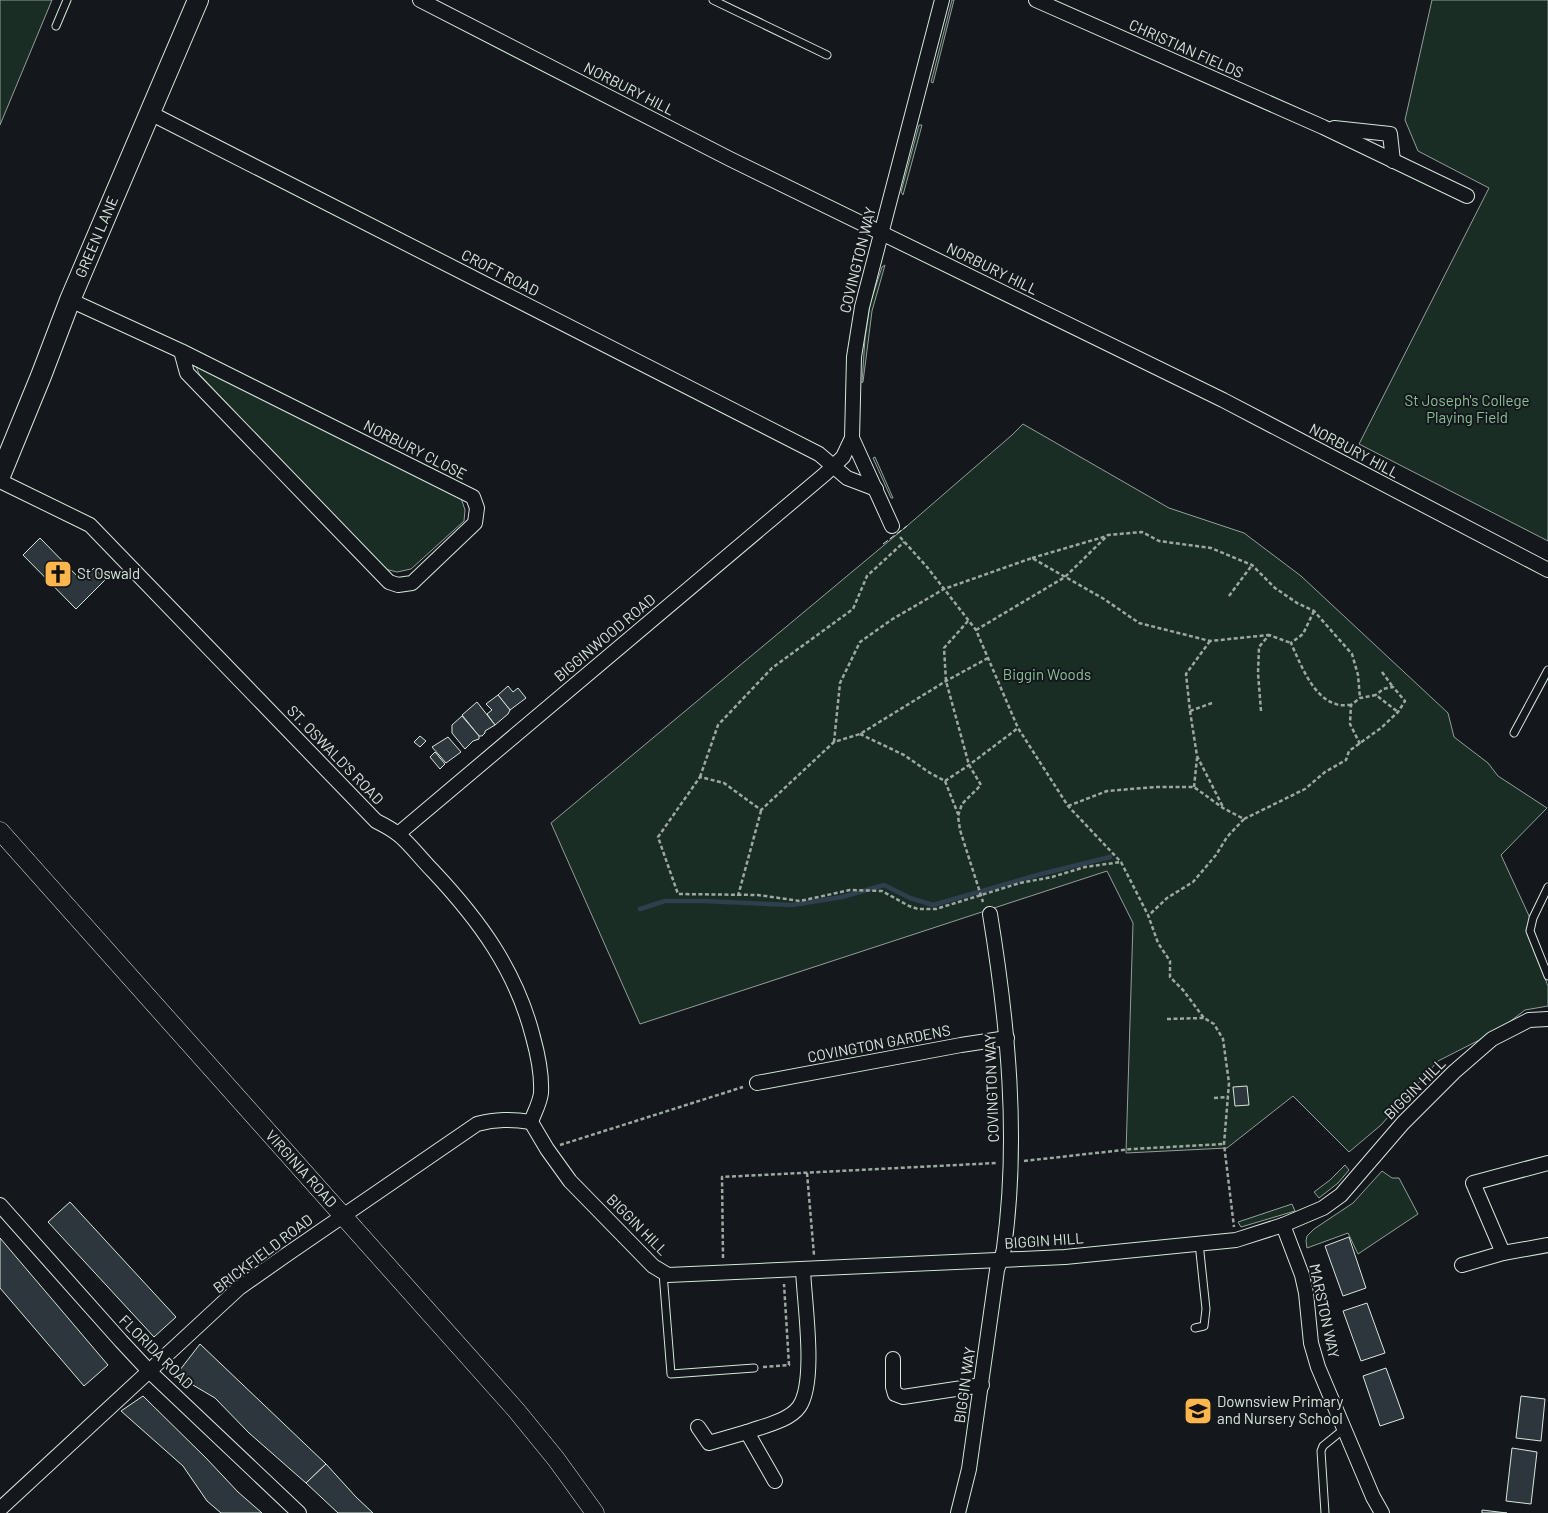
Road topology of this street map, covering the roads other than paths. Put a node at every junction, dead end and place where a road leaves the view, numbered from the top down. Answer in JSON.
{"nodes":[{"id":1,"x":67,"y":0,"type":"edge"},
{"id":2,"x":198,"y":0,"type":"edge"},
{"id":3,"x":420,"y":0,"type":"edge"},
{"id":4,"x":713,"y":0,"type":"edge"},
{"id":5,"x":942,"y":0,"type":"edge"},
{"id":6,"x":1036,"y":0,"type":"edge"},
{"id":7,"x":56,"y":26,"type":"dead end"},
{"id":8,"x":828,"y":54,"type":"dead end"},
{"id":9,"x":150,"y":113,"type":"junction"},
{"id":10,"x":1323,"y":127,"type":"junction"},
{"id":11,"x":1393,"y":161,"type":"junction"},
{"id":12,"x":1467,"y":196,"type":"dead end"},
{"id":13,"x":882,"y":233,"type":"junction"},
{"id":14,"x":70,"y":300,"type":"junction"},
{"id":15,"x":181,"y":351,"type":"junction"},
{"id":16,"x":852,"y":438,"type":"junction"},
{"id":17,"x":834,"y":466,"type":"junction"},
{"id":18,"x":0,"y":476,"type":"edge"},
{"id":19,"x":0,"y":481,"type":"edge"},
{"id":20,"x":876,"y":489,"type":"junction"},
{"id":21,"x":894,"y":529,"type":"road end"},
{"id":22,"x":1548,"y":570,"type":"edge"},
{"id":23,"x":1548,"y":670,"type":"edge"},
{"id":24,"x":1514,"y":733,"type":"dead end"},
{"id":25,"x":0,"y":831,"type":"edge"},
{"id":26,"x":398,"y":834,"type":"junction"},
{"id":27,"x":1548,"y":888,"type":"edge"},
{"id":28,"x":990,"y":914,"type":"road end"},
{"id":29,"x":1548,"y":976,"type":"edge"},
{"id":30,"x":1548,"y":1019,"type":"edge"},
{"id":31,"x":1007,"y":1038,"type":"junction"},
{"id":32,"x":757,"y":1083,"type":"road end"},
{"id":33,"x":531,"y":1122,"type":"junction"},
{"id":34,"x":1548,"y":1163,"type":"edge"},
{"id":35,"x":0,"y":1205,"type":"edge"},
{"id":36,"x":343,"y":1215,"type":"junction"},
{"id":37,"x":1283,"y":1225,"type":"junction"},
{"id":38,"x":1199,"y":1243,"type":"junction"},
{"id":39,"x":1548,"y":1245,"type":"edge"},
{"id":40,"x":1504,"y":1253,"type":"junction"},
{"id":41,"x":1000,"y":1260,"type":"junction"},
{"id":42,"x":1462,"y":1265,"type":"dead end"},
{"id":43,"x":809,"y":1269,"type":"junction"},
{"id":44,"x":663,"y":1273,"type":"junction"},
{"id":45,"x":1195,"y":1328,"type":"dead end"},
{"id":46,"x":893,"y":1358,"type":"dead end"},
{"id":47,"x":754,"y":1368,"type":"road end"},
{"id":48,"x":149,"y":1371,"type":"junction"},
{"id":49,"x":982,"y":1385,"type":"junction"},
{"id":50,"x":698,"y":1426,"type":"dead end"},
{"id":51,"x":1344,"y":1428,"type":"junction"},
{"id":52,"x":748,"y":1432,"type":"junction"},
{"id":53,"x":775,"y":1481,"type":"dead end"},
{"id":54,"x":0,"y":1509,"type":"edge"},
{"id":55,"x":299,"y":1513,"type":"edge"},
{"id":56,"x":595,"y":1513,"type":"edge"},
{"id":57,"x":958,"y":1513,"type":"edge"},
{"id":58,"x":1325,"y":1513,"type":"edge"},
{"id":59,"x":1382,"y":1513,"type":"edge"}],
"edges":[{"from":1,"to":7,"type":"lane"},
{"from":2,"to":9,"type":"main road","name":"GREEN LANE"},
{"from":3,"to":13,"type":"street","name":"NORBURY HILL"},
{"from":4,"to":8,"type":"lane"},
{"from":5,"to":13,"type":"street","name":"COVINGTON WAY"},
{"from":6,"to":10,"type":"street","name":"CHRISTIAN FIELDS"},
{"from":9,"to":14,"type":"main road","name":"GREEN LANE"},
{"from":9,"to":17,"type":"street","name":"CROFT ROAD"},
{"from":10,"to":11,"type":"street","name":"CHRISTIAN FIELDS"},
{"from":10,"to":11,"type":"street","name":"CHRISTIAN FIELDS"},
{"from":11,"to":12,"type":"street","name":"CHRISTIAN FIELDS"},
{"from":13,"to":16,"type":"street","name":"COVINGTON WAY"},
{"from":13,"to":22,"type":"street","name":"NORBURY HILL"},
{"from":14,"to":15,"type":"street","name":"NORBURY CLOSE"},
{"from":14,"to":18,"type":"main road","name":"GREEN LANE"},
{"from":15,"to":15,"type":"street","name":"NORBURY CLOSE"},
{"from":16,"to":17,"type":"street","name":"BIGGINWOOD ROAD"},
{"from":16,"to":20,"type":"street","name":"COVINGTON WAY"},
{"from":17,"to":20,"type":"street","name":"CROFT ROAD"},
{"from":17,"to":26,"type":"street","name":"BIGGINWOOD ROAD"},
{"from":19,"to":26,"type":"street","name":"ST. OSWALD'S ROAD"},
{"from":20,"to":21,"type":"street","name":"COVINGTON WAY"},
{"from":23,"to":24,"type":"lane"},
{"from":25,"to":36,"type":"street","name":"VIRGINIA ROAD"},
{"from":26,"to":33,"type":"street","name":"ST. OSWALD'S ROAD"},
{"from":27,"to":29,"type":"lane"},
{"from":28,"to":31,"type":"street","name":"COVINGTON WAY"},
{"from":30,"to":37,"type":"street","name":"BIGGIN HILL"},
{"from":31,"to":32,"type":"street","name":"COVINGTON GARDENS"},
{"from":31,"to":41,"type":"street","name":"COVINGTON WAY"},
{"from":33,"to":36,"type":"street","name":"BRICKFIELD ROAD"},
{"from":33,"to":44,"type":"street","name":"BIGGIN HILL"},
{"from":34,"to":40,"type":"street"},
{"from":35,"to":48,"type":"street","name":"FLORIDA ROAD"},
{"from":36,"to":48,"type":"street","name":"BRICKFIELD ROAD"},
{"from":36,"to":56,"type":"street","name":"VIRGINIA ROAD"},
{"from":37,"to":38,"type":"street","name":"BIGGIN HILL"},
{"from":37,"to":51,"type":"street","name":"MARSTON WAY"},
{"from":38,"to":41,"type":"street","name":"BIGGIN HILL"},
{"from":38,"to":45,"type":"lane"},
{"from":39,"to":40,"type":"street"},
{"from":40,"to":42,"type":"street"},
{"from":41,"to":43,"type":"street","name":"BIGGIN HILL"},
{"from":41,"to":49,"type":"street","name":"BIGGIN WAY"},
{"from":43,"to":44,"type":"street","name":"BIGGIN HILL"},
{"from":43,"to":52,"type":"street"},
{"from":44,"to":47,"type":"lane"},
{"from":46,"to":49,"type":"street"},
{"from":48,"to":54,"type":"street","name":"BRICKFIELD ROAD"},
{"from":48,"to":55,"type":"street","name":"FLORIDA ROAD"},
{"from":49,"to":57,"type":"street","name":"BIGGIN WAY"},
{"from":50,"to":52,"type":"street"},
{"from":51,"to":58,"type":"lane"},
{"from":51,"to":59,"type":"street","name":"MARSTON WAY"},
{"from":52,"to":53,"type":"street"}]}
